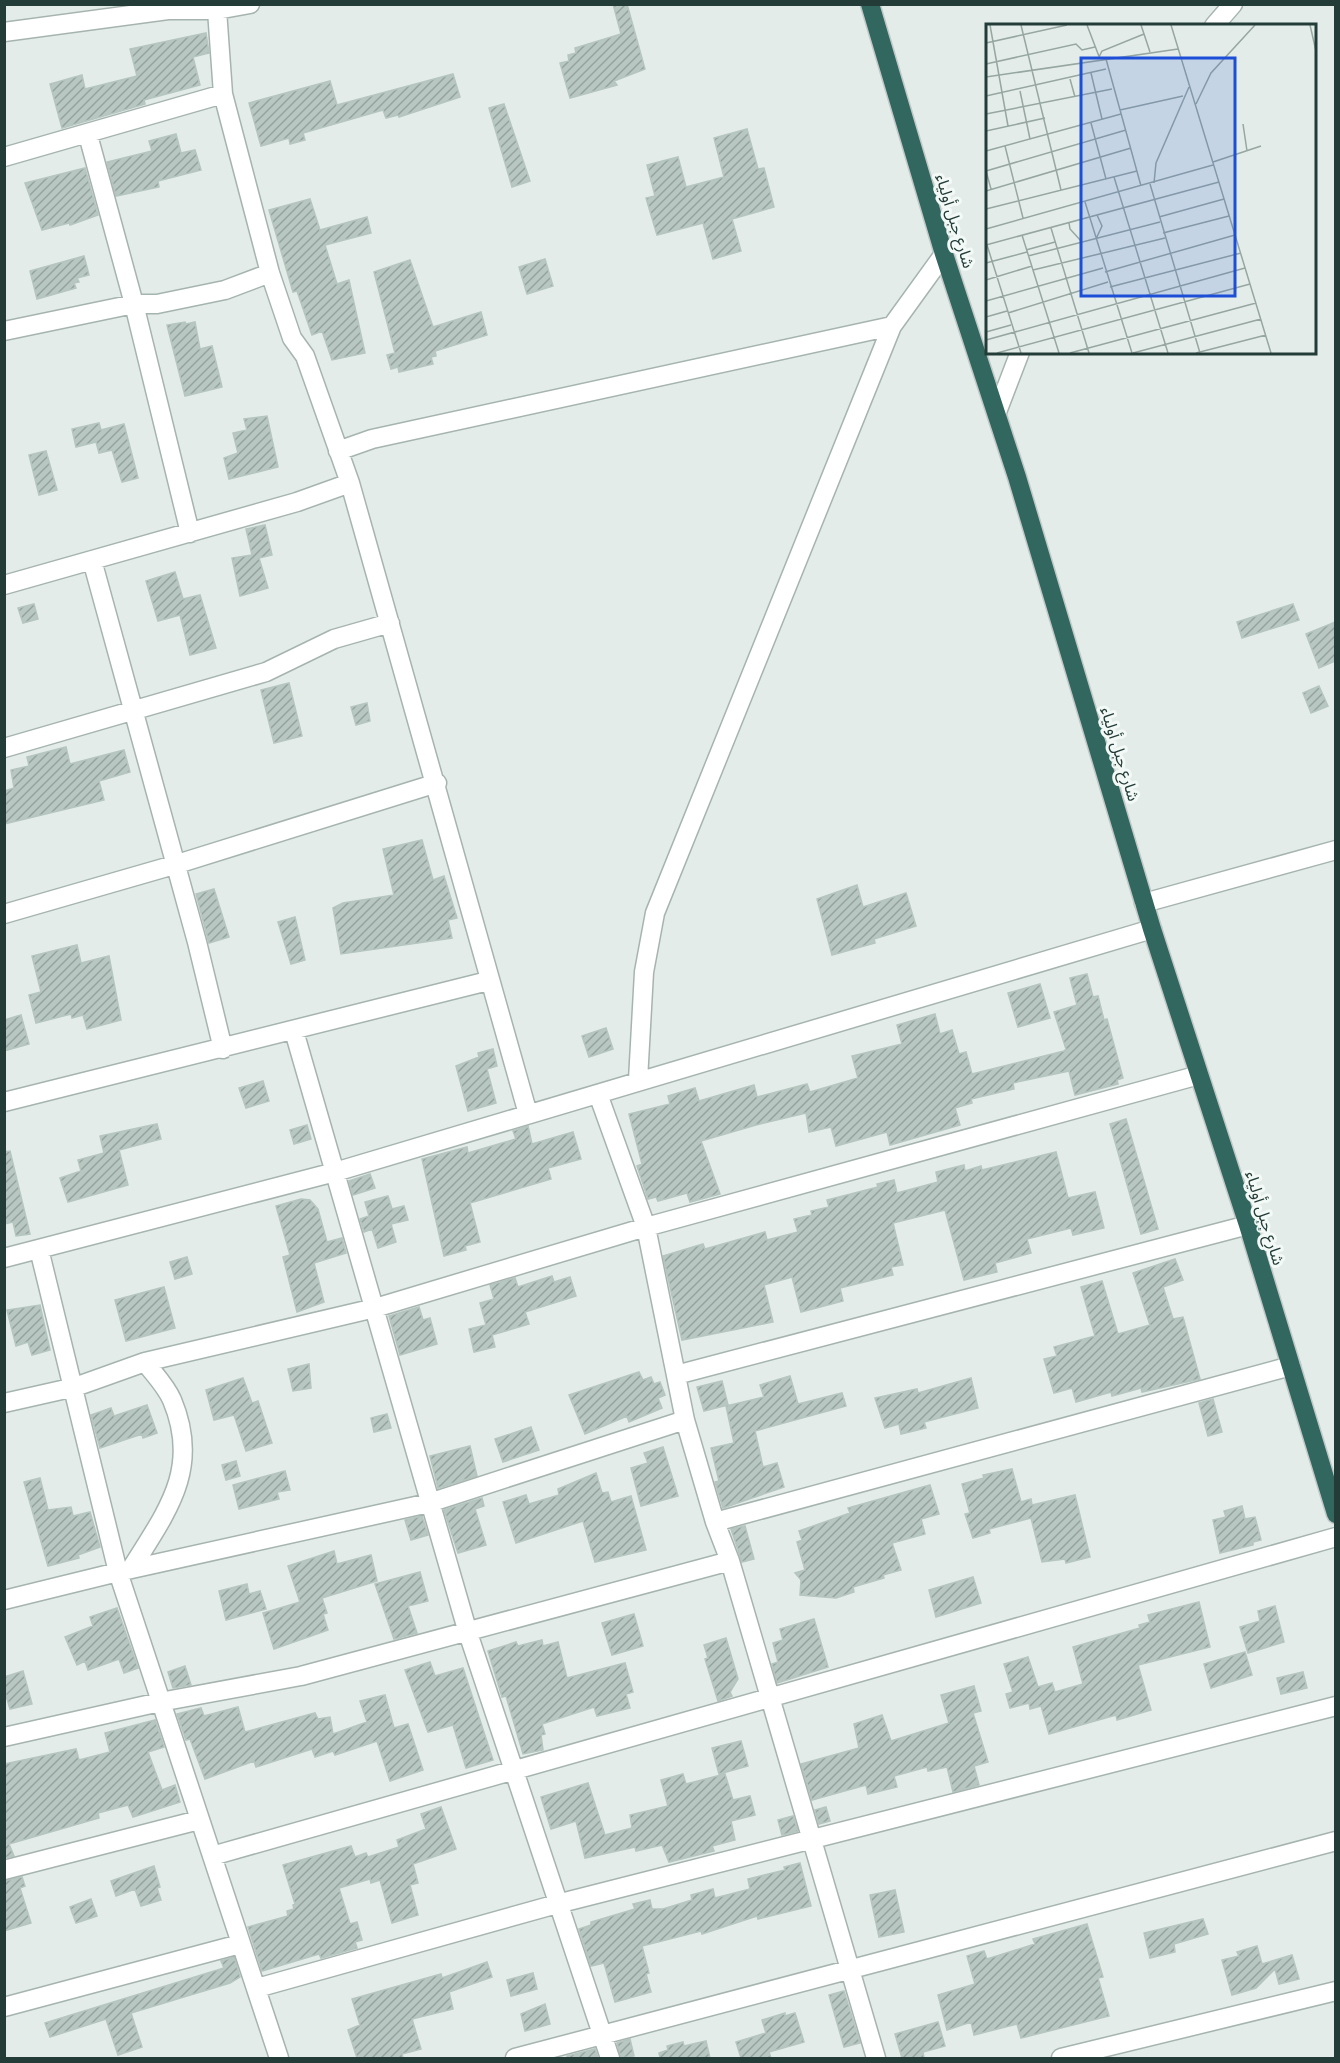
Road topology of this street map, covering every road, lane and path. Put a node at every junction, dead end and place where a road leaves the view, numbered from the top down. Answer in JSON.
{"nodes":[{"id":1,"x":250,"y":4,"type":"edge"},
{"id":2,"x":870,"y":4,"type":"edge"},
{"id":3,"x":1233,"y":4,"type":"edge"},
{"id":4,"x":166,"y":7,"type":"edge"},
{"id":5,"x":217,"y":9,"type":"junction"},
{"id":6,"x":1216,"y":24,"type":"edge"},
{"id":7,"x":4,"y":32,"type":"edge"},
{"id":8,"x":223,"y":94,"type":"junction"},
{"id":9,"x":88,"y":135,"type":"junction"},
{"id":10,"x":4,"y":157,"type":"edge"},
{"id":11,"x":944,"y":254,"type":"junction"},
{"id":12,"x":270,"y":273,"type":"junction"},
{"id":13,"x":134,"y":304,"type":"junction"},
{"id":14,"x":892,"y":326,"type":"junction"},
{"id":15,"x":4,"y":331,"type":"edge"},
{"id":16,"x":1019,"y":354,"type":"edge"},
{"id":17,"x":997,"y":412,"type":"junction"},
{"id":18,"x":338,"y":451,"type":"junction"},
{"id":19,"x":350,"y":483,"type":"junction"},
{"id":20,"x":190,"y":533,"type":"junction"},
{"id":21,"x":92,"y":560,"type":"junction"},
{"id":22,"x":4,"y":585,"type":"edge"},
{"id":23,"x":390,"y":623,"type":"junction"},
{"id":24,"x":131,"y":711,"type":"junction"},
{"id":25,"x":4,"y":748,"type":"edge"},
{"id":26,"x":437,"y":783,"type":"junction"},
{"id":27,"x":1335,"y":850,"type":"edge"},
{"id":28,"x":174,"y":865,"type":"junction"},
{"id":29,"x":1144,"y":903,"type":"junction"},
{"id":30,"x":4,"y":914,"type":"edge"},
{"id":31,"x":1152,"y":929,"type":"junction"},
{"id":32,"x":489,"y":981,"type":"junction"},
{"id":33,"x":294,"y":1031,"type":"junction"},
{"id":34,"x":223,"y":1049,"type":"junction"},
{"id":35,"x":1199,"y":1075,"type":"junction"},
{"id":36,"x":638,"y":1080,"type":"junction"},
{"id":37,"x":598,"y":1094,"type":"junction"},
{"id":38,"x":4,"y":1102,"type":"edge"},
{"id":39,"x":528,"y":1114,"type":"junction"},
{"id":40,"x":335,"y":1172,"type":"junction"},
{"id":41,"x":1248,"y":1225,"type":"junction"},
{"id":42,"x":646,"y":1227,"type":"junction"},
{"id":43,"x":39,"y":1249,"type":"junction"},
{"id":44,"x":4,"y":1258,"type":"edge"},
{"id":45,"x":375,"y":1308,"type":"junction"},
{"id":46,"x":146,"y":1362,"type":"junction"},
{"id":47,"x":1291,"y":1366,"type":"junction"},
{"id":48,"x":676,"y":1375,"type":"junction"},
{"id":49,"x":75,"y":1387,"type":"junction"},
{"id":50,"x":4,"y":1403,"type":"edge"},
{"id":51,"x":685,"y":1420,"type":"junction"},
{"id":52,"x":429,"y":1503,"type":"junction"},
{"id":53,"x":1335,"y":1514,"type":"edge"},
{"id":54,"x":715,"y":1521,"type":"junction"},
{"id":55,"x":1335,"y":1537,"type":"edge"},
{"id":56,"x":730,"y":1561,"type":"junction"},
{"id":57,"x":125,"y":1570,"type":"junction"},
{"id":58,"x":8,"y":1594,"type":"edge"},
{"id":59,"x":468,"y":1633,"type":"junction"},
{"id":60,"x":769,"y":1698,"type":"junction"},
{"id":61,"x":160,"y":1702,"type":"junction"},
{"id":62,"x":1335,"y":1707,"type":"edge"},
{"id":63,"x":4,"y":1737,"type":"edge"},
{"id":64,"x":514,"y":1769,"type":"junction"},
{"id":65,"x":199,"y":1820,"type":"junction"},
{"id":66,"x":812,"y":1840,"type":"junction"},
{"id":67,"x":1335,"y":1841,"type":"edge"},
{"id":68,"x":212,"y":1856,"type":"junction"},
{"id":69,"x":4,"y":1869,"type":"edge"},
{"id":70,"x":557,"y":1904,"type":"junction"},
{"id":71,"x":240,"y":1944,"type":"junction"},
{"id":72,"x":851,"y":1970,"type":"junction"},
{"id":73,"x":257,"y":1988,"type":"junction"},
{"id":74,"x":1335,"y":1991,"type":"edge"},
{"id":75,"x":4,"y":2007,"type":"edge"},
{"id":76,"x":603,"y":2034,"type":"junction"},
{"id":77,"x":279,"y":2058,"type":"edge"},
{"id":78,"x":515,"y":2058,"type":"edge"},
{"id":79,"x":610,"y":2058,"type":"edge"},
{"id":80,"x":876,"y":2058,"type":"edge"},
{"id":81,"x":1062,"y":2058,"type":"edge"}],
"edges":[{"from":1,"to":5,"type":"street"},
{"from":2,"to":11,"type":"highway","name":"شارع جبل أولياء"},
{"from":3,"to":6,"type":"street"},
{"from":4,"to":5,"type":"street"},
{"from":4,"to":7,"type":"street"},
{"from":5,"to":8,"type":"street"},
{"from":8,"to":9,"type":"street"},
{"from":8,"to":12,"type":"street"},
{"from":9,"to":10,"type":"street"},
{"from":9,"to":13,"type":"street"},
{"from":11,"to":14,"type":"street"},
{"from":11,"to":17,"type":"highway","name":"شارع جبل أولياء"},
{"from":12,"to":13,"type":"street"},
{"from":12,"to":18,"type":"street"},
{"from":13,"to":15,"type":"street"},
{"from":13,"to":20,"type":"street"},
{"from":14,"to":18,"type":"street"},
{"from":14,"to":36,"type":"street"},
{"from":16,"to":17,"type":"street"},
{"from":17,"to":29,"type":"highway","name":"شارع جبل أولياء"},
{"from":18,"to":19,"type":"street"},
{"from":19,"to":20,"type":"street"},
{"from":19,"to":23,"type":"street"},
{"from":20,"to":21,"type":"street"},
{"from":21,"to":22,"type":"street"},
{"from":21,"to":24,"type":"street"},
{"from":23,"to":24,"type":"street"},
{"from":23,"to":26,"type":"street"},
{"from":24,"to":25,"type":"street"},
{"from":24,"to":28,"type":"street"},
{"from":26,"to":28,"type":"street"},
{"from":26,"to":32,"type":"street"},
{"from":27,"to":29,"type":"street"},
{"from":28,"to":30,"type":"street"},
{"from":28,"to":34,"type":"street"},
{"from":29,"to":31,"type":"highway","name":"شارع جبل أولياء"},
{"from":31,"to":35,"type":"highway","name":"شارع جبل أولياء"},
{"from":31,"to":36,"type":"street"},
{"from":32,"to":33,"type":"street"},
{"from":32,"to":39,"type":"street"},
{"from":33,"to":34,"type":"street"},
{"from":33,"to":40,"type":"street"},
{"from":34,"to":38,"type":"street"},
{"from":35,"to":41,"type":"highway","name":"شارع جبل أولياء"},
{"from":35,"to":42,"type":"street"},
{"from":36,"to":37,"type":"street"},
{"from":37,"to":39,"type":"street"},
{"from":37,"to":42,"type":"street"},
{"from":39,"to":40,"type":"street"},
{"from":40,"to":43,"type":"street"},
{"from":40,"to":45,"type":"street"},
{"from":41,"to":47,"type":"highway","name":"شارع جبل أولياء"},
{"from":41,"to":48,"type":"street"},
{"from":42,"to":45,"type":"street"},
{"from":42,"to":48,"type":"street"},
{"from":43,"to":44,"type":"street"},
{"from":43,"to":49,"type":"street"},
{"from":45,"to":46,"type":"street"},
{"from":45,"to":52,"type":"street"},
{"from":46,"to":49,"type":"street"},
{"from":46,"to":57,"type":"street"},
{"from":47,"to":53,"type":"highway","name":"شارع جبل أولياء"},
{"from":47,"to":54,"type":"street"},
{"from":48,"to":51,"type":"street"},
{"from":49,"to":50,"type":"street"},
{"from":49,"to":57,"type":"street"},
{"from":51,"to":52,"type":"street"},
{"from":51,"to":54,"type":"street"},
{"from":52,"to":57,"type":"street"},
{"from":52,"to":59,"type":"street"},
{"from":54,"to":56,"type":"street"},
{"from":55,"to":60,"type":"street"},
{"from":56,"to":59,"type":"street"},
{"from":56,"to":60,"type":"street"},
{"from":57,"to":58,"type":"street"},
{"from":57,"to":61,"type":"street"},
{"from":59,"to":61,"type":"street"},
{"from":59,"to":64,"type":"street"},
{"from":60,"to":64,"type":"street"},
{"from":60,"to":66,"type":"street"},
{"from":61,"to":63,"type":"street"},
{"from":61,"to":65,"type":"street"},
{"from":62,"to":66,"type":"street"},
{"from":64,"to":68,"type":"street"},
{"from":64,"to":70,"type":"street"},
{"from":65,"to":68,"type":"street"},
{"from":65,"to":69,"type":"street"},
{"from":66,"to":70,"type":"street"},
{"from":66,"to":72,"type":"street"},
{"from":67,"to":72,"type":"street"},
{"from":68,"to":71,"type":"street"},
{"from":70,"to":73,"type":"street"},
{"from":70,"to":76,"type":"street"},
{"from":71,"to":73,"type":"street"},
{"from":71,"to":75,"type":"street"},
{"from":72,"to":76,"type":"street"},
{"from":72,"to":80,"type":"street"},
{"from":73,"to":77,"type":"street"},
{"from":74,"to":81,"type":"street"},
{"from":76,"to":78,"type":"street"},
{"from":76,"to":79,"type":"street"}]}
